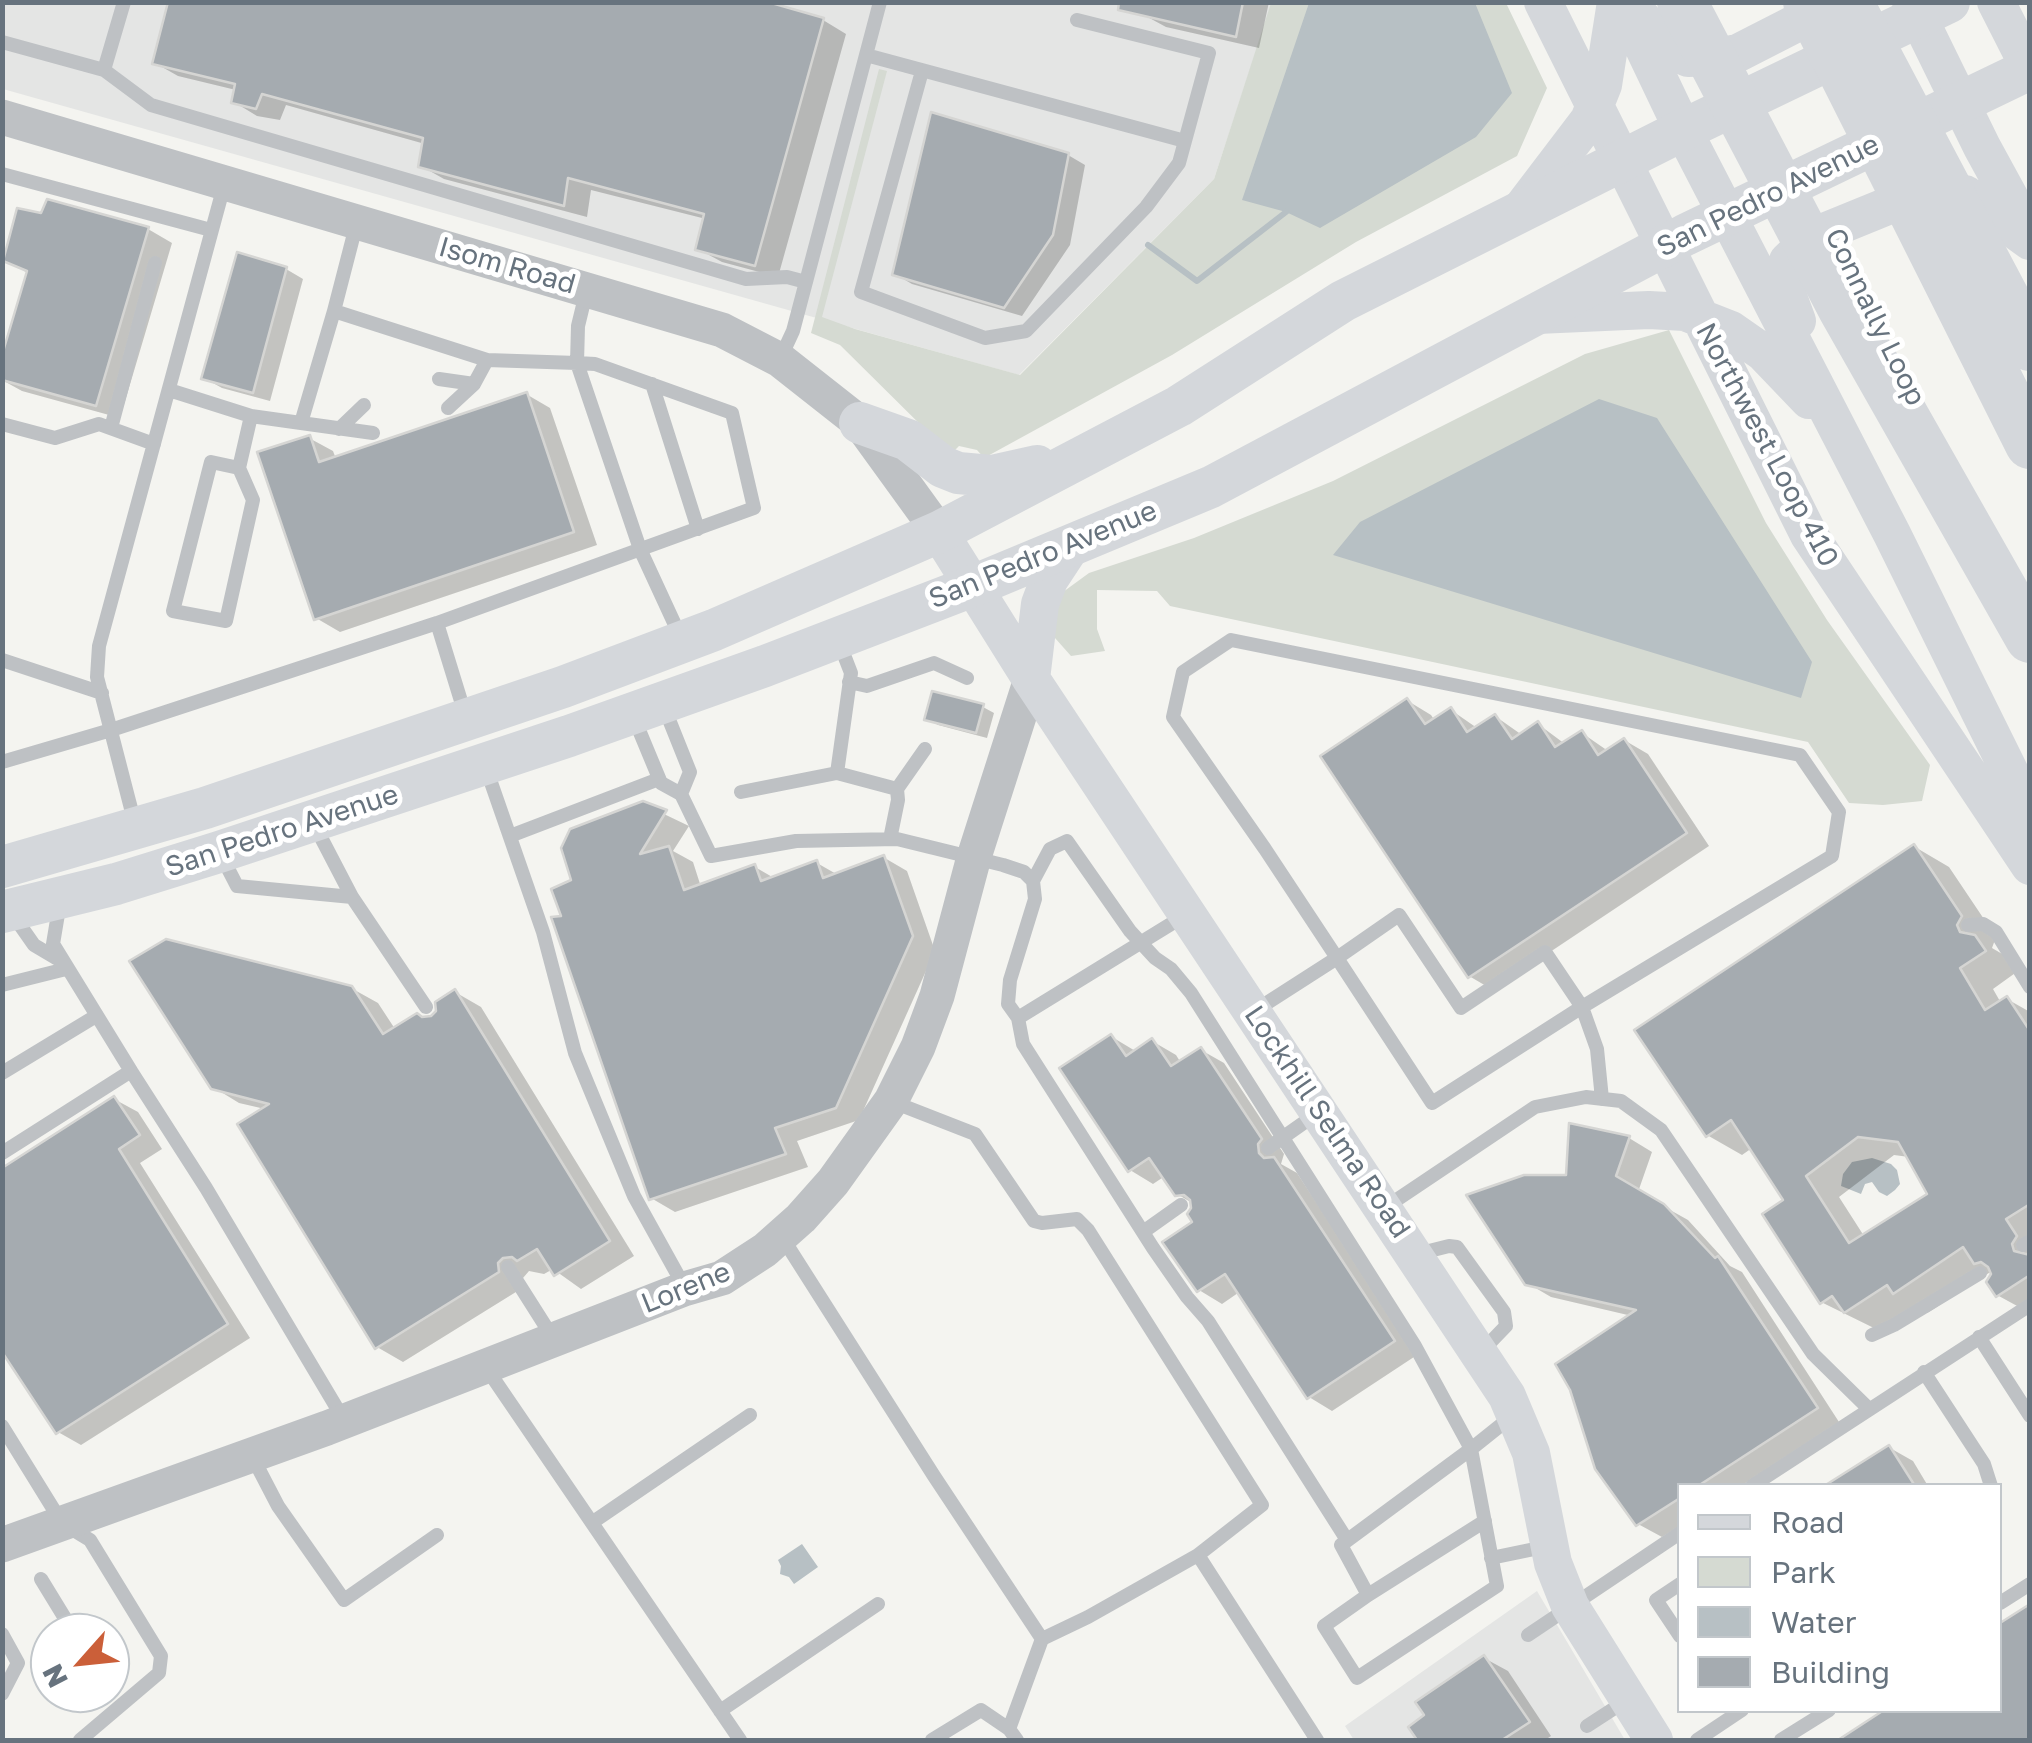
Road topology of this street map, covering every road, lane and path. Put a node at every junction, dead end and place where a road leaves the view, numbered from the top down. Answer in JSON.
{"nodes":[{"id":1,"x":124,"y":2,"type":"edge"},
{"id":2,"x":880,"y":2,"type":"edge"},
{"id":3,"x":1622,"y":2,"type":"edge"},
{"id":4,"x":1682,"y":2,"type":"edge"},
{"id":5,"x":1722,"y":2,"type":"edge"},
{"id":6,"x":1808,"y":2,"type":"edge"},
{"id":7,"x":1830,"y":2,"type":"edge"},
{"id":8,"x":1848,"y":2,"type":"edge"},
{"id":9,"x":1996,"y":2,"type":"edge"},
{"id":10,"x":1926,"y":8,"type":"edge"},
{"id":11,"x":1548,"y":14,"type":"edge"},
{"id":12,"x":1077,"y":20,"type":"dead end"},
{"id":13,"x":2030,"y":40,"type":"edge"},
{"id":14,"x":2,"y":42,"type":"edge"},
{"id":15,"x":866,"y":55,"type":"junction"},
{"id":16,"x":2030,"y":69,"type":"edge"},
{"id":17,"x":104,"y":70,"type":"junction"},
{"id":18,"x":922,"y":71,"type":"junction"},
{"id":19,"x":1959,"y":102,"type":"junction"},
{"id":20,"x":2,"y":117,"type":"edge"},
{"id":21,"x":1683,"y":130,"type":"junction"},
{"id":22,"x":1185,"y":142,"type":"junction"},
{"id":23,"x":2,"y":174,"type":"edge"},
{"id":24,"x":226,"y":180,"type":"junction"},
{"id":25,"x":1520,"y":212,"type":"junction"},
{"id":26,"x":1726,"y":214,"type":"junction"},
{"id":27,"x":357,"y":222,"type":"junction"},
{"id":28,"x":211,"y":230,"type":"junction"},
{"id":29,"x":2030,"y":238,"type":"edge"},
{"id":30,"x":1950,"y":245,"type":"junction"},
{"id":31,"x":155,"y":263,"type":"dead end"},
{"id":32,"x":806,"y":282,"type":"junction"},
{"id":33,"x":587,"y":289,"type":"junction"},
{"id":34,"x":1854,"y":304,"type":"junction"},
{"id":35,"x":334,"y":311,"type":"junction"},
{"id":36,"x":1537,"y":316,"type":"junction"},
{"id":37,"x":2030,"y":346,"type":"edge"},
{"id":38,"x":486,"y":360,"type":"junction"},
{"id":39,"x":780,"y":360,"type":"junction"},
{"id":40,"x":577,"y":363,"type":"junction"},
{"id":41,"x":438,"y":379,"type":"dead end"},
{"id":42,"x":474,"y":384,"type":"junction"},
{"id":43,"x":652,"y":384,"type":"junction"},
{"id":44,"x":169,"y":390,"type":"junction"},
{"id":45,"x":364,"y":405,"type":"dead end"},
{"id":46,"x":448,"y":408,"type":"dead end"},
{"id":47,"x":251,"y":416,"type":"junction"},
{"id":48,"x":301,"y":423,"type":"junction"},
{"id":49,"x":860,"y":423,"type":"junction"},
{"id":50,"x":2,"y":424,"type":"edge"},
{"id":51,"x":1835,"y":427,"type":"junction"},
{"id":52,"x":111,"y":428,"type":"junction"},
{"id":53,"x":339,"y":429,"type":"junction"},
{"id":54,"x":373,"y":433,"type":"dead end"},
{"id":55,"x":154,"y":444,"type":"junction"},
{"id":56,"x":2030,"y":444,"type":"edge"},
{"id":57,"x":1067,"y":464,"type":"junction"},
{"id":58,"x":239,"y":468,"type":"junction"},
{"id":59,"x":698,"y":529,"type":"junction"},
{"id":60,"x":938,"y":532,"type":"junction"},
{"id":61,"x":1072,"y":545,"type":"junction"},
{"id":62,"x":640,"y":549,"type":"junction"},
{"id":63,"x":973,"y":586,"type":"junction"},
{"id":64,"x":437,"y":623,"type":"junction"},
{"id":65,"x":2030,"y":630,"type":"edge"},
{"id":66,"x":838,"y":638,"type":"junction"},
{"id":67,"x":2030,"y":638,"type":"edge"},
{"id":68,"x":683,"y":642,"type":"junction"},
{"id":69,"x":2,"y":660,"type":"edge"},
{"id":70,"x":966,"y":678,"type":"dead end"},
{"id":71,"x":1031,"y":678,"type":"junction"},
{"id":72,"x":849,"y":682,"type":"junction"},
{"id":73,"x":102,"y":693,"type":"junction"},
{"id":74,"x":647,"y":708,"type":"junction"},
{"id":75,"x":466,"y":720,"type":"junction"},
{"id":76,"x":111,"y":730,"type":"junction"},
{"id":77,"x":925,"y":749,"type":"dead end"},
{"id":78,"x":2,"y":762,"type":"edge"},
{"id":79,"x":485,"y":764,"type":"junction"},
{"id":80,"x":837,"y":774,"type":"junction"},
{"id":81,"x":659,"y":778,"type":"junction"},
{"id":82,"x":897,"y":789,"type":"junction"},
{"id":83,"x":741,"y":792,"type":"dead end"},
{"id":84,"x":681,"y":794,"type":"junction"},
{"id":85,"x":204,"y":808,"type":"junction"},
{"id":86,"x":2030,"y":813,"type":"edge"},
{"id":87,"x":313,"y":822,"type":"junction"},
{"id":88,"x":136,"y":829,"type":"junction"},
{"id":89,"x":510,"y":836,"type":"junction"},
{"id":90,"x":890,"y":840,"type":"junction"},
{"id":91,"x":219,"y":852,"type":"junction"},
{"id":92,"x":974,"y":858,"type":"junction"},
{"id":93,"x":2030,"y":866,"type":"edge"},
{"id":94,"x":2,"y":867,"type":"edge"},
{"id":95,"x":149,"y":874,"type":"junction"},
{"id":96,"x":1033,"y":880,"type":"junction"},
{"id":97,"x":352,"y":896,"type":"junction"},
{"id":98,"x":61,"y":898,"type":"junction"},
{"id":99,"x":7,"y":911,"type":"edge"},
{"id":100,"x":1188,"y":914,"type":"junction"},
{"id":101,"x":1968,"y":925,"type":"dead end"},
{"id":102,"x":1141,"y":943,"type":"junction"},
{"id":103,"x":1336,"y":958,"type":"junction"},
{"id":104,"x":64,"y":966,"type":"junction"},
{"id":105,"x":2,"y":985,"type":"edge"},
{"id":106,"x":2030,"y":987,"type":"edge"},
{"id":107,"x":1582,"y":1006,"type":"junction"},
{"id":108,"x":426,"y":1007,"type":"dead end"},
{"id":109,"x":1253,"y":1012,"type":"junction"},
{"id":110,"x":96,"y":1016,"type":"junction"},
{"id":111,"x":1018,"y":1018,"type":"junction"},
{"id":112,"x":132,"y":1071,"type":"junction"},
{"id":113,"x":2,"y":1073,"type":"edge"},
{"id":114,"x":1602,"y":1099,"type":"junction"},
{"id":115,"x":891,"y":1101,"type":"junction"},
{"id":116,"x":1320,"y":1112,"type":"junction"},
{"id":117,"x":1282,"y":1138,"type":"junction"},
{"id":118,"x":1268,"y":1148,"type":"dead end"},
{"id":119,"x":2,"y":1153,"type":"edge"},
{"id":120,"x":1181,"y":1205,"type":"dead end"},
{"id":121,"x":1384,"y":1208,"type":"junction"},
{"id":122,"x":1143,"y":1232,"type":"junction"},
{"id":123,"x":781,"y":1235,"type":"junction"},
{"id":124,"x":508,"y":1266,"type":"dead end"},
{"id":125,"x":1980,"y":1273,"type":"dead end"},
{"id":126,"x":685,"y":1289,"type":"junction"},
{"id":127,"x":2030,"y":1305,"type":"edge"},
{"id":128,"x":1872,"y":1335,"type":"dead end"},
{"id":129,"x":1979,"y":1337,"type":"junction"},
{"id":130,"x":554,"y":1341,"type":"junction"},
{"id":131,"x":486,"y":1367,"type":"junction"},
{"id":132,"x":1924,"y":1372,"type":"junction"},
{"id":133,"x":1868,"y":1408,"type":"junction"},
{"id":134,"x":1515,"y":1413,"type":"junction"},
{"id":135,"x":750,"y":1415,"type":"dead end"},
{"id":136,"x":2030,"y":1416,"type":"edge"},
{"id":137,"x":344,"y":1421,"type":"junction"},
{"id":138,"x":2,"y":1426,"type":"edge"},
{"id":139,"x":1470,"y":1449,"type":"junction"},
{"id":140,"x":251,"y":1455,"type":"junction"},
{"id":141,"x":1756,"y":1483,"type":"edge"},
{"id":142,"x":1990,"y":1483,"type":"edge"},
{"id":143,"x":1484,"y":1521,"type":"junction"},
{"id":144,"x":594,"y":1522,"type":"junction"},
{"id":145,"x":62,"y":1524,"type":"junction"},
{"id":146,"x":437,"y":1535,"type":"dead end"},
{"id":147,"x":1677,"y":1536,"type":"edge"},
{"id":148,"x":1347,"y":1540,"type":"junction"},
{"id":149,"x":2,"y":1545,"type":"edge"},
{"id":150,"x":1550,"y":1546,"type":"junction"},
{"id":151,"x":1198,"y":1555,"type":"junction"},
{"id":152,"x":1491,"y":1558,"type":"junction"},
{"id":153,"x":40,"y":1578,"type":"dead end"},
{"id":154,"x":2030,"y":1584,"type":"edge"},
{"id":155,"x":1677,"y":1586,"type":"edge"},
{"id":156,"x":1368,"y":1595,"type":"junction"},
{"id":157,"x":2002,"y":1602,"type":"edge"},
{"id":158,"x":878,"y":1604,"type":"dead end"},
{"id":159,"x":1570,"y":1606,"type":"junction"},
{"id":160,"x":62,"y":1613,"type":"edge"},
{"id":161,"x":1677,"y":1632,"type":"edge"},
{"id":162,"x":2,"y":1634,"type":"edge"},
{"id":163,"x":1528,"y":1635,"type":"dead end"},
{"id":164,"x":1042,"y":1638,"type":"junction"},
{"id":165,"x":2,"y":1694,"type":"edge"},
{"id":166,"x":130,"y":1698,"type":"edge"},
{"id":167,"x":1628,"y":1699,"type":"junction"},
{"id":168,"x":720,"y":1711,"type":"junction"},
{"id":169,"x":113,"y":1713,"type":"edge"},
{"id":170,"x":1735,"y":1713,"type":"edge"},
{"id":171,"x":1823,"y":1713,"type":"edge"},
{"id":172,"x":1587,"y":1726,"type":"dead end"},
{"id":173,"x":1013,"y":1735,"type":"edge"},
{"id":174,"x":80,"y":1740,"type":"edge"},
{"id":175,"x":740,"y":1740,"type":"edge"},
{"id":176,"x":932,"y":1740,"type":"edge"},
{"id":177,"x":1317,"y":1740,"type":"edge"},
{"id":178,"x":1654,"y":1740,"type":"edge"},
{"id":179,"x":1697,"y":1740,"type":"edge"},
{"id":180,"x":1781,"y":1740,"type":"edge"}],
"edges":[{"from":1,"to":17,"type":"lane"},
{"from":2,"to":15,"type":"lane"},
{"from":3,"to":7,"type":"main road"},
{"from":3,"to":21,"type":"main road"},
{"from":3,"to":25,"type":"main road"},
{"from":4,"to":34,"type":"highway"},
{"from":5,"to":34,"type":"highway","name":"Connally Loop"},
{"from":6,"to":30,"type":"highway"},
{"from":8,"to":30,"type":"highway"},
{"from":9,"to":16,"type":"main road"},
{"from":10,"to":19,"type":"main road"},
{"from":10,"to":21,"type":"main road","name":"San Pedro Avenue"},
{"from":11,"to":93,"type":"main road","name":"Northwest Loop 410"},
{"from":12,"to":22,"type":"lane"},
{"from":13,"to":19,"type":"main road"},
{"from":14,"to":17,"type":"lane"},
{"from":15,"to":18,"type":"lane"},
{"from":15,"to":32,"type":"lane"},
{"from":16,"to":19,"type":"main road","name":"San Pedro Avenue"},
{"from":17,"to":32,"type":"lane"},
{"from":18,"to":22,"type":"lane"},
{"from":18,"to":22,"type":"lane"},
{"from":19,"to":26,"type":"main road","name":"San Pedro Avenue"},
{"from":19,"to":29,"type":"main road"},
{"from":20,"to":24,"type":"street","name":"Isom Road"},
{"from":21,"to":25,"type":"main road","name":"San Pedro Avenue"},
{"from":21,"to":26,"type":"main road"},
{"from":23,"to":28,"type":"lane"},
{"from":24,"to":27,"type":"street","name":"Isom Road"},
{"from":24,"to":28,"type":"lane"},
{"from":25,"to":57,"type":"main road","name":"San Pedro Avenue"},
{"from":26,"to":36,"type":"main road","name":"San Pedro Avenue"},
{"from":26,"to":51,"type":"main road"},
{"from":27,"to":33,"type":"street","name":"Isom Road"},
{"from":27,"to":35,"type":"lane"},
{"from":28,"to":44,"type":"lane"},
{"from":29,"to":51,"type":"main road"},
{"from":30,"to":37,"type":"highway"},
{"from":30,"to":56,"type":"highway"},
{"from":31,"to":52,"type":"lane"},
{"from":32,"to":39,"type":"lane"},
{"from":33,"to":39,"type":"street","name":"Isom Road"},
{"from":33,"to":40,"type":"lane"},
{"from":34,"to":65,"type":"highway","name":"Connally Loop"},
{"from":34,"to":67,"type":"highway"},
{"from":35,"to":38,"type":"lane"},
{"from":35,"to":48,"type":"lane"},
{"from":36,"to":51,"type":"main road"},
{"from":36,"to":61,"type":"main road","name":"San Pedro Avenue"},
{"from":38,"to":40,"type":"lane"},
{"from":38,"to":42,"type":"lane"},
{"from":39,"to":49,"type":"street","name":"Isom Road"},
{"from":40,"to":43,"type":"lane"},
{"from":40,"to":62,"type":"lane"},
{"from":41,"to":42,"type":"lane"},
{"from":42,"to":46,"type":"lane"},
{"from":43,"to":59,"type":"lane"},
{"from":43,"to":59,"type":"lane"},
{"from":44,"to":47,"type":"lane"},
{"from":44,"to":55,"type":"lane"},
{"from":45,"to":53,"type":"lane"},
{"from":47,"to":48,"type":"lane"},
{"from":47,"to":58,"type":"lane"},
{"from":48,"to":53,"type":"lane"},
{"from":49,"to":57,"type":"main road"},
{"from":49,"to":60,"type":"street","name":"Isom Road"},
{"from":50,"to":52,"type":"lane"},
{"from":51,"to":86,"type":"main road"},
{"from":52,"to":55,"type":"lane"},
{"from":53,"to":54,"type":"lane"},
{"from":55,"to":73,"type":"lane"},
{"from":57,"to":60,"type":"main road","name":"San Pedro Avenue"},
{"from":58,"to":58,"type":"lane"},
{"from":59,"to":62,"type":"lane"},
{"from":60,"to":63,"type":"main road","name":"Lockhill Selma Road"},
{"from":60,"to":68,"type":"main road","name":"San Pedro Avenue"},
{"from":61,"to":63,"type":"main road","name":"San Pedro Avenue"},
{"from":61,"to":71,"type":"main road"},
{"from":62,"to":64,"type":"lane"},
{"from":62,"to":68,"type":"lane"},
{"from":63,"to":66,"type":"main road","name":"San Pedro Avenue"},
{"from":63,"to":71,"type":"main road","name":"Lockhill Selma Road"},
{"from":64,"to":75,"type":"lane"},
{"from":64,"to":76,"type":"lane"},
{"from":66,"to":72,"type":"lane"},
{"from":66,"to":74,"type":"main road","name":"San Pedro Avenue"},
{"from":68,"to":75,"type":"main road","name":"San Pedro Avenue"},
{"from":69,"to":73,"type":"lane"},
{"from":70,"to":72,"type":"lane"},
{"from":71,"to":92,"type":"street","name":"Lorene"},
{"from":71,"to":100,"type":"main road","name":"Lockhill Selma Road"},
{"from":72,"to":80,"type":"lane"},
{"from":73,"to":76,"type":"lane"},
{"from":74,"to":79,"type":"main road","name":"San Pedro Avenue"},
{"from":74,"to":81,"type":"lane"},
{"from":74,"to":84,"type":"lane"},
{"from":75,"to":85,"type":"main road","name":"San Pedro Avenue"},
{"from":76,"to":78,"type":"lane"},
{"from":76,"to":88,"type":"lane"},
{"from":77,"to":82,"type":"lane"},
{"from":79,"to":87,"type":"main road","name":"San Pedro Avenue"},
{"from":79,"to":89,"type":"lane"},
{"from":80,"to":82,"type":"lane"},
{"from":80,"to":83,"type":"lane"},
{"from":81,"to":84,"type":"lane"},
{"from":81,"to":89,"type":"lane"},
{"from":82,"to":90,"type":"lane"},
{"from":84,"to":90,"type":"lane"},
{"from":85,"to":88,"type":"main road","name":"San Pedro Avenue"},
{"from":85,"to":91,"type":"main road"},
{"from":87,"to":91,"type":"main road","name":"San Pedro Avenue"},
{"from":87,"to":97,"type":"lane"},
{"from":88,"to":94,"type":"main road","name":"San Pedro Avenue"},
{"from":88,"to":95,"type":"main road"},
{"from":89,"to":126,"type":"lane"},
{"from":90,"to":92,"type":"lane"},
{"from":91,"to":95,"type":"main road","name":"San Pedro Avenue"},
{"from":91,"to":97,"type":"lane"},
{"from":92,"to":96,"type":"lane"},
{"from":92,"to":115,"type":"street","name":"Lorene"},
{"from":95,"to":98,"type":"main road","name":"San Pedro Avenue"},
{"from":96,"to":102,"type":"lane"},
{"from":96,"to":111,"type":"lane"},
{"from":97,"to":108,"type":"lane"},
{"from":98,"to":99,"type":"main road","name":"San Pedro Avenue"},
{"from":98,"to":104,"type":"lane"},
{"from":99,"to":104,"type":"lane"},
{"from":100,"to":102,"type":"lane"},
{"from":100,"to":109,"type":"main road","name":"Lockhill Selma Road"},
{"from":101,"to":106,"type":"lane"},
{"from":102,"to":111,"type":"lane"},
{"from":102,"to":117,"type":"lane"},
{"from":103,"to":107,"type":"lane"},
{"from":103,"to":107,"type":"lane"},
{"from":103,"to":107,"type":"lane"},
{"from":103,"to":109,"type":"lane"},
{"from":104,"to":105,"type":"lane"},
{"from":104,"to":110,"type":"lane"},
{"from":107,"to":114,"type":"lane"},
{"from":109,"to":116,"type":"main road","name":"Lockhill Selma Road"},
{"from":110,"to":112,"type":"lane"},
{"from":110,"to":113,"type":"lane"},
{"from":111,"to":122,"type":"lane"},
{"from":112,"to":119,"type":"lane"},
{"from":112,"to":137,"type":"lane"},
{"from":114,"to":121,"type":"lane"},
{"from":114,"to":133,"type":"lane"},
{"from":115,"to":123,"type":"street","name":"Lorene"},
{"from":115,"to":151,"type":"lane"},
{"from":116,"to":117,"type":"lane"},
{"from":116,"to":121,"type":"main road","name":"Lockhill Selma Road"},
{"from":117,"to":118,"type":"lane"},
{"from":117,"to":139,"type":"lane"},
{"from":120,"to":122,"type":"lane"},
{"from":121,"to":134,"type":"main road","name":"Lockhill Selma Road"},
{"from":122,"to":148,"type":"lane"},
{"from":123,"to":126,"type":"street","name":"Lorene"},
{"from":123,"to":164,"type":"lane"},
{"from":124,"to":130,"type":"lane"},
{"from":125,"to":128,"type":"lane"},
{"from":126,"to":130,"type":"street","name":"Lorene"},
{"from":127,"to":129,"type":"lane"},
{"from":129,"to":132,"type":"lane"},
{"from":129,"to":136,"type":"lane"},
{"from":130,"to":131,"type":"street","name":"Lorene"},
{"from":131,"to":137,"type":"street","name":"Lorene"},
{"from":131,"to":144,"type":"lane"},
{"from":132,"to":133,"type":"lane"},
{"from":132,"to":142,"type":"lane"},
{"from":133,"to":141,"type":"lane"},
{"from":134,"to":139,"type":"lane"},
{"from":134,"to":150,"type":"main road","name":"Lockhill Selma Road"},
{"from":135,"to":144,"type":"lane"},
{"from":137,"to":140,"type":"street","name":"Lorene"},
{"from":138,"to":145,"type":"lane"},
{"from":139,"to":143,"type":"lane"},
{"from":139,"to":148,"type":"lane"},
{"from":140,"to":145,"type":"street","name":"Lorene"},
{"from":140,"to":146,"type":"lane"},
{"from":143,"to":152,"type":"lane"},
{"from":143,"to":156,"type":"lane"},
{"from":144,"to":168,"type":"lane"},
{"from":145,"to":149,"type":"street","name":"Lorene"},
{"from":145,"to":166,"type":"lane"},
{"from":147,"to":159,"type":"lane"},
{"from":148,"to":156,"type":"lane"},
{"from":150,"to":152,"type":"lane"},
{"from":150,"to":159,"type":"main road","name":"Lockhill Selma Road"},
{"from":151,"to":164,"type":"lane"},
{"from":151,"to":177,"type":"lane"},
{"from":152,"to":156,"type":"lane"},
{"from":153,"to":160,"type":"lane"},
{"from":154,"to":157,"type":"lane"},
{"from":155,"to":161,"type":"lane"},
{"from":158,"to":168,"type":"lane"},
{"from":159,"to":163,"type":"lane"},
{"from":159,"to":167,"type":"main road","name":"Lockhill Selma Road"},
{"from":162,"to":165,"type":"lane"},
{"from":164,"to":173,"type":"lane"},
{"from":167,"to":172,"type":"lane"},
{"from":167,"to":178,"type":"main road","name":"Lockhill Selma Road"},
{"from":168,"to":175,"type":"lane"},
{"from":169,"to":174,"type":"lane"},
{"from":170,"to":179,"type":"lane"},
{"from":171,"to":180,"type":"lane"},
{"from":173,"to":176,"type":"lane"}]}
